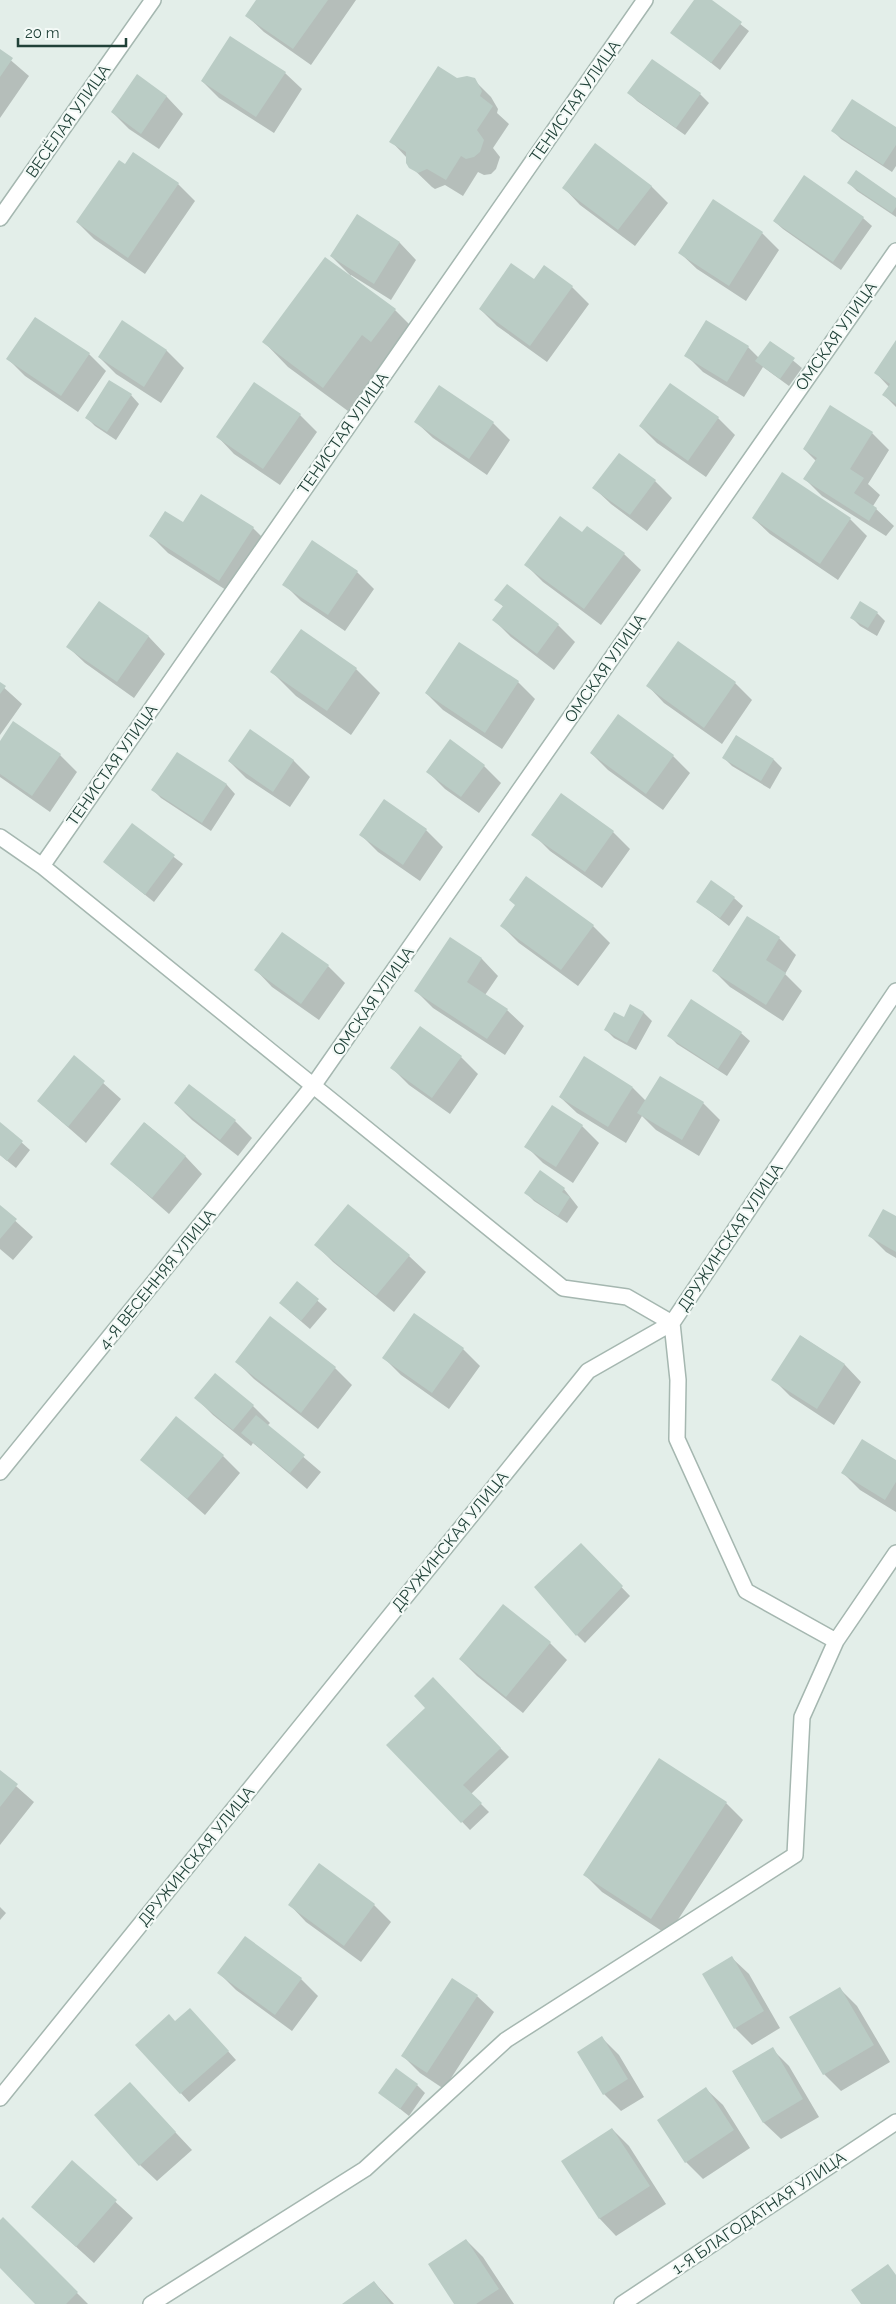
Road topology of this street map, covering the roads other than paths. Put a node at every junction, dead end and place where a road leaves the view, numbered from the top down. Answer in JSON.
{"nodes":[{"id":1,"x":153,"y":0,"type":"edge"},
{"id":2,"x":645,"y":0,"type":"edge"},
{"id":3,"x":0,"y":218,"type":"edge"},
{"id":4,"x":896,"y":251,"type":"edge"},
{"id":5,"x":0,"y":837,"type":"edge"},
{"id":6,"x":42,"y":866,"type":"junction"},
{"id":7,"x":896,"y":991,"type":"edge"},
{"id":8,"x":313,"y":1086,"type":"junction"},
{"id":9,"x":672,"y":1323,"type":"junction"},
{"id":10,"x":0,"y":1472,"type":"edge"},
{"id":11,"x":896,"y":1553,"type":"edge"},
{"id":12,"x":836,"y":1641,"type":"junction"},
{"id":13,"x":0,"y":2098,"type":"edge"},
{"id":14,"x":896,"y":2122,"type":"edge"},
{"id":15,"x":151,"y":2304,"type":"edge"},
{"id":16,"x":622,"y":2304,"type":"edge"}],
"edges":[{"from":1,"to":3,"type":"street","name":"ВЕСЁЛАЯ УЛИЦА"},
{"from":2,"to":6,"type":"street","name":"ТЕНИСТАЯ УЛИЦА"},
{"from":4,"to":8,"type":"street","name":"ОМСКАЯ УЛИЦА"},
{"from":5,"to":6,"type":"street"},
{"from":6,"to":8,"type":"street"},
{"from":7,"to":9,"type":"street","name":"ДРУЖИНСКАЯ УЛИЦА"},
{"from":8,"to":9,"type":"street"},
{"from":8,"to":10,"type":"street","name":"4-Я ВЕСЕННЯЯ УЛИЦА"},
{"from":9,"to":12,"type":"street"},
{"from":9,"to":13,"type":"street","name":"ДРУЖИНСКАЯ УЛИЦА"},
{"from":11,"to":12,"type":"street"},
{"from":12,"to":15,"type":"street"},
{"from":14,"to":16,"type":"street","name":"1-Я БЛАГОДАТНАЯ УЛИЦА"}]}
